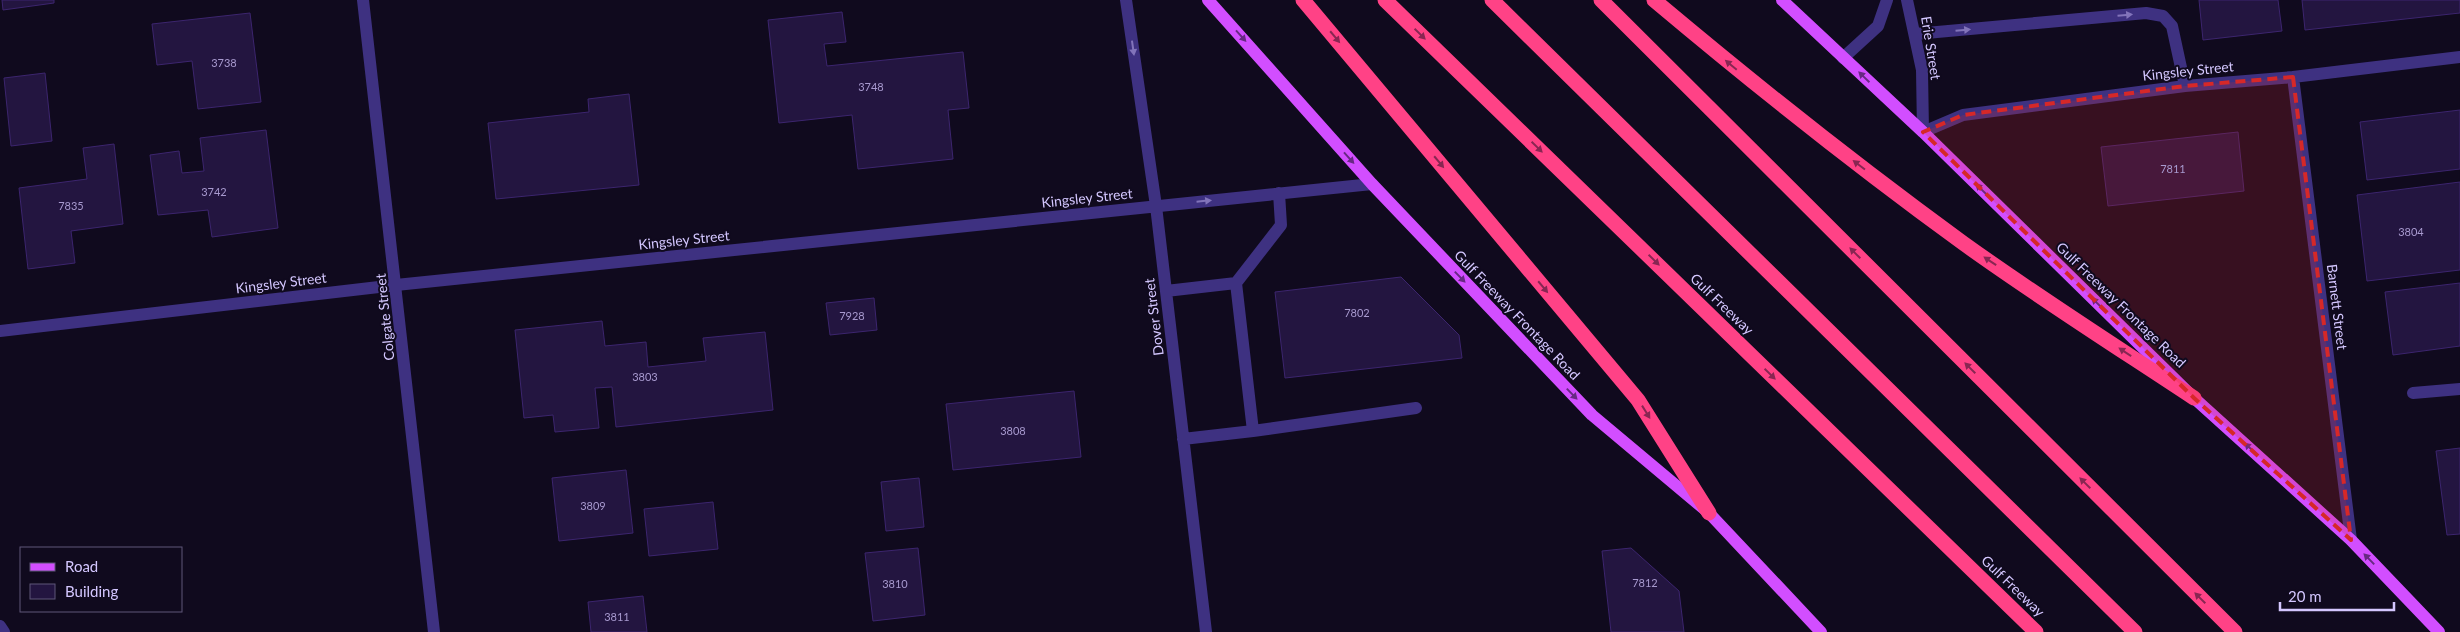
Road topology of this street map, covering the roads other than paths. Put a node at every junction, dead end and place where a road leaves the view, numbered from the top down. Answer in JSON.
{"nodes":[{"id":1,"x":363,"y":0,"type":"edge"},
{"id":2,"x":1126,"y":0,"type":"edge"},
{"id":3,"x":1208,"y":0,"type":"edge"},
{"id":4,"x":1303,"y":0,"type":"edge"},
{"id":5,"x":1385,"y":0,"type":"edge"},
{"id":6,"x":1492,"y":0,"type":"edge"},
{"id":7,"x":1601,"y":0,"type":"edge"},
{"id":8,"x":1654,"y":0,"type":"edge"},
{"id":9,"x":1782,"y":0,"type":"edge"},
{"id":10,"x":1887,"y":0,"type":"edge"},
{"id":11,"x":1907,"y":0,"type":"edge"},
{"id":12,"x":1915,"y":34,"type":"junction"},
{"id":13,"x":2460,"y":57,"type":"edge"},
{"id":14,"x":1843,"y":58,"type":"junction"},
{"id":15,"x":2293,"y":77,"type":"junction"},
{"id":16,"x":2185,"y":86,"type":"junction"},
{"id":17,"x":1923,"y":132,"type":"junction"},
{"id":18,"x":1372,"y":184,"type":"junction"},
{"id":19,"x":1279,"y":193,"type":"junction"},
{"id":20,"x":1156,"y":206,"type":"junction"},
{"id":21,"x":1236,"y":283,"type":"junction"},
{"id":22,"x":396,"y":284,"type":"junction"},
{"id":23,"x":1166,"y":291,"type":"junction"},
{"id":24,"x":0,"y":331,"type":"edge"},
{"id":25,"x":2460,"y":388,"type":"edge"},
{"id":26,"x":2413,"y":393,"type":"dead end"},
{"id":27,"x":2194,"y":398,"type":"junction"},
{"id":28,"x":1416,"y":408,"type":"dead end"},
{"id":29,"x":1253,"y":432,"type":"junction"},
{"id":30,"x":1183,"y":439,"type":"junction"},
{"id":31,"x":1709,"y":513,"type":"junction"},
{"id":32,"x":2351,"y":540,"type":"junction"},
{"id":33,"x":0,"y":626,"type":"edge"},
{"id":34,"x":4,"y":632,"type":"edge"},
{"id":35,"x":434,"y":632,"type":"edge"},
{"id":36,"x":1206,"y":632,"type":"edge"},
{"id":37,"x":1821,"y":632,"type":"edge"},
{"id":38,"x":2036,"y":632,"type":"edge"},
{"id":39,"x":2135,"y":632,"type":"edge"},
{"id":40,"x":2235,"y":632,"type":"edge"},
{"id":41,"x":2439,"y":632,"type":"edge"}],
"edges":[{"from":1,"to":22,"type":"street","name":"Colgate Street"},
{"from":2,"to":20,"type":"street","name":"Dover Street","one_way":true},
{"from":3,"to":18,"type":"main road","name":"Gulf Freeway Frontage Road","one_way":true},
{"from":4,"to":31,"type":"highway","one_way":true},
{"from":5,"to":38,"type":"highway","name":"Gulf Freeway","one_way":true},
{"from":6,"to":39,"type":"highway"},
{"from":40,"to":7,"type":"highway","one_way":true},
{"from":27,"to":8,"type":"highway","one_way":true},
{"from":9,"to":14,"type":"main road","name":"Gulf Freeway Frontage Road"},
{"from":10,"to":14,"type":"street"},
{"from":11,"to":12,"type":"street","name":"Erie Street"},
{"from":12,"to":16,"type":"street","one_way":true},
{"from":12,"to":17,"type":"street","name":"Erie Street"},
{"from":13,"to":15,"type":"street","name":"Kingsley Street"},
{"from":17,"to":14,"type":"main road","name":"Gulf Freeway Frontage Road","one_way":true},
{"from":15,"to":16,"type":"street","name":"Kingsley Street"},
{"from":15,"to":32,"type":"street","name":"Barnett Street"},
{"from":16,"to":17,"type":"street","name":"Kingsley Street"},
{"from":27,"to":17,"type":"main road","name":"Gulf Freeway Frontage Road","one_way":true},
{"from":18,"to":19,"type":"street","name":"Kingsley Street"},
{"from":18,"to":31,"type":"main road","name":"Gulf Freeway Frontage Road","one_way":true},
{"from":20,"to":19,"type":"street","name":"Kingsley Street","one_way":true},
{"from":19,"to":21,"type":"street"},
{"from":20,"to":22,"type":"street","name":"Kingsley Street"},
{"from":20,"to":23,"type":"street","name":"Dover Street"},
{"from":21,"to":23,"type":"street"},
{"from":21,"to":29,"type":"street"},
{"from":22,"to":24,"type":"street","name":"Kingsley Street"},
{"from":22,"to":35,"type":"street","name":"Colgate Street"},
{"from":23,"to":30,"type":"street","name":"Dover Street"},
{"from":25,"to":26,"type":"street"},
{"from":32,"to":27,"type":"main road","name":"Gulf Freeway Frontage Road","one_way":true},
{"from":28,"to":29,"type":"street"},
{"from":29,"to":30,"type":"street"},
{"from":30,"to":36,"type":"street","name":"Dover Street"},
{"from":31,"to":37,"type":"main road","name":"Gulf Freeway Frontage Road"},
{"from":41,"to":32,"type":"main road","name":"Gulf Freeway Frontage Road","one_way":true},
{"from":33,"to":34,"type":"street"}]}
